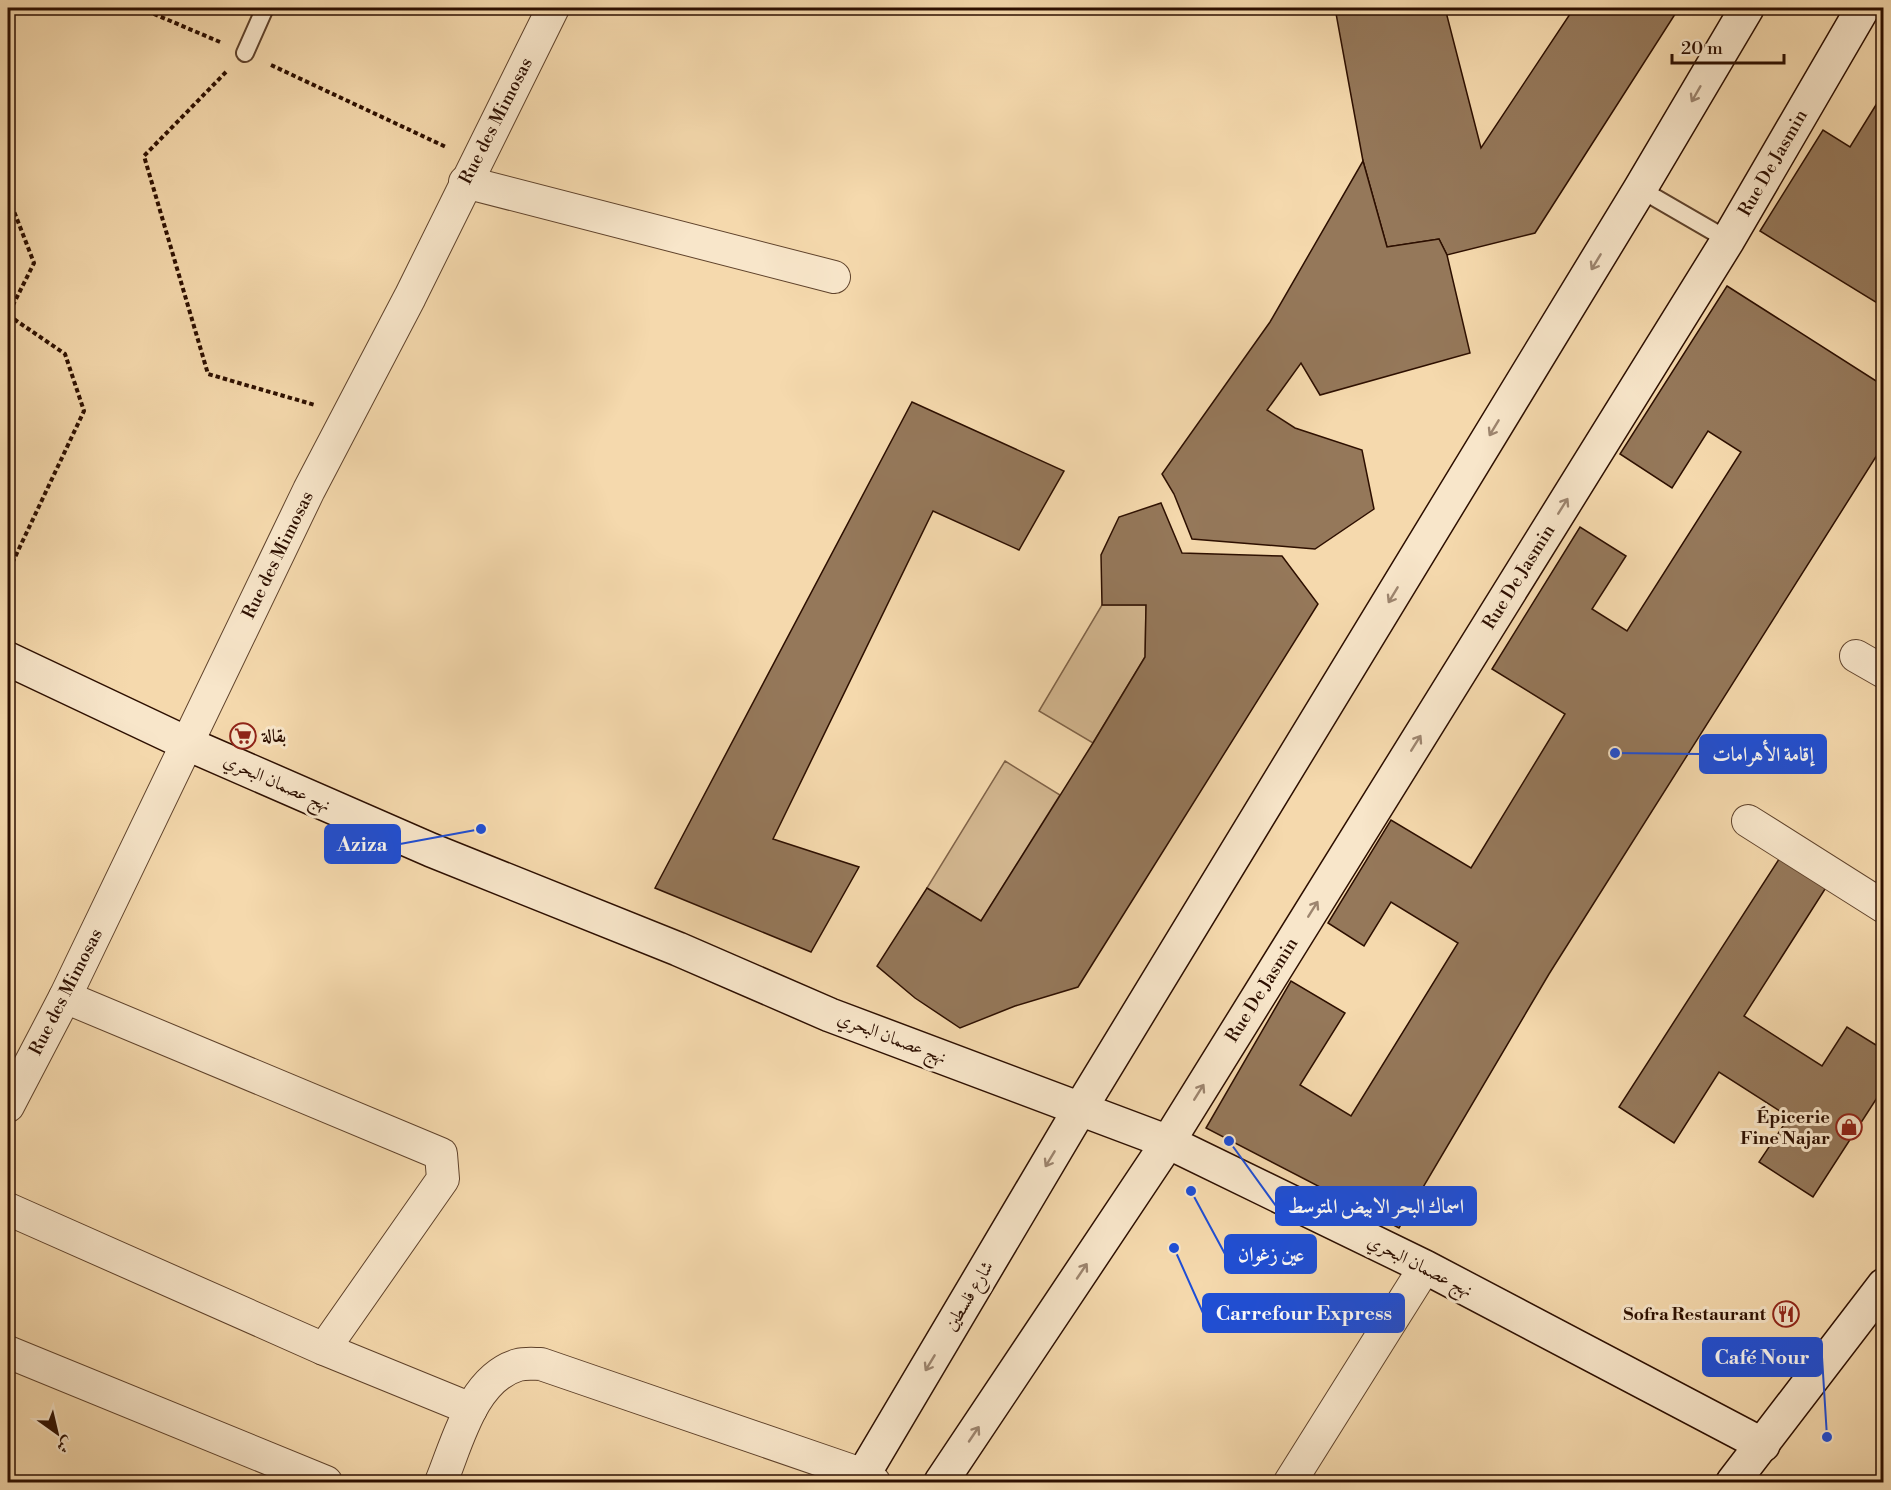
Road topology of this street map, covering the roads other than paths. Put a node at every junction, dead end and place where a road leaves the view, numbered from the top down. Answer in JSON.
{"nodes":[{"id":1,"x":265,"y":8,"type":"edge"},
{"id":2,"x":553,"y":8,"type":"edge"},
{"id":3,"x":1747,"y":8,"type":"edge"},
{"id":4,"x":1863,"y":8,"type":"edge"},
{"id":5,"x":245,"y":52,"type":"road end"},
{"id":6,"x":471,"y":172,"type":"junction"},
{"id":7,"x":1640,"y":189,"type":"junction"},
{"id":8,"x":1728,"y":240,"type":"junction"},
{"id":9,"x":834,"y":277,"type":"dead end"},
{"id":10,"x":1856,"y":656,"type":"dead end"},
{"id":11,"x":8,"y":660,"type":"edge"},
{"id":12,"x":1884,"y":672,"type":"edge"},
{"id":13,"x":188,"y":744,"type":"junction"},
{"id":14,"x":1748,"y":820,"type":"dead end"},
{"id":15,"x":1884,"y":907,"type":"edge"},
{"id":16,"x":65,"y":997,"type":"junction"},
{"id":17,"x":8,"y":1106,"type":"edge"},
{"id":18,"x":1080,"y":1109,"type":"junction"},
{"id":19,"x":1168,"y":1142,"type":"junction"},
{"id":20,"x":8,"y":1209,"type":"edge"},
{"id":21,"x":1425,"y":1267,"type":"junction"},
{"id":22,"x":1884,"y":1285,"type":"edge"},
{"id":23,"x":324,"y":1349,"type":"junction"},
{"id":24,"x":8,"y":1352,"type":"edge"},
{"id":25,"x":471,"y":1409,"type":"junction"},
{"id":26,"x":1763,"y":1445,"type":"junction"},
{"id":27,"x":866,"y":1480,"type":"edge"},
{"id":28,"x":326,"y":1482,"type":"edge"},
{"id":29,"x":441,"y":1482,"type":"edge"},
{"id":30,"x":941,"y":1482,"type":"edge"},
{"id":31,"x":1290,"y":1482,"type":"edge"},
{"id":32,"x":1732,"y":1482,"type":"edge"}],
"edges":[{"from":1,"to":5,"type":"lane"},
{"from":2,"to":6,"type":"street","name":"Rue des Mimosas"},
{"from":3,"to":7,"type":"street","one_way":true},
{"from":4,"to":8,"type":"street","name":"Rue De Jasmin"},
{"from":6,"to":9,"type":"street"},
{"from":6,"to":13,"type":"street","name":"Rue des Mimosas"},
{"from":7,"to":8,"type":"lane"},
{"from":7,"to":18,"type":"street","one_way":true},
{"from":19,"to":8,"type":"street","name":"Rue De Jasmin","one_way":true},
{"from":10,"to":12,"type":"street"},
{"from":11,"to":13,"type":"street","name":"نهج عصمان البحري"},
{"from":13,"to":16,"type":"street","name":"Rue des Mimosas"},
{"from":13,"to":18,"type":"street","name":"نهج عصمان البحري"},
{"from":14,"to":15,"type":"street"},
{"from":16,"to":17,"type":"street","name":"Rue des Mimosas"},
{"from":16,"to":23,"type":"street"},
{"from":18,"to":19,"type":"street","name":"نهج عصمان البحري"},
{"from":18,"to":27,"type":"street","name":"شارع فلسطين","one_way":true},
{"from":19,"to":21,"type":"street","name":"نهج عصمان البحري"},
{"from":30,"to":19,"type":"street","one_way":true},
{"from":20,"to":23,"type":"street"},
{"from":21,"to":26,"type":"street","name":"نهج عصمان البحري"},
{"from":21,"to":31,"type":"street"},
{"from":22,"to":26,"type":"street"},
{"from":23,"to":25,"type":"street"},
{"from":24,"to":28,"type":"street"},
{"from":25,"to":27,"type":"street"},
{"from":25,"to":29,"type":"street"},
{"from":26,"to":32,"type":"street"}]}
